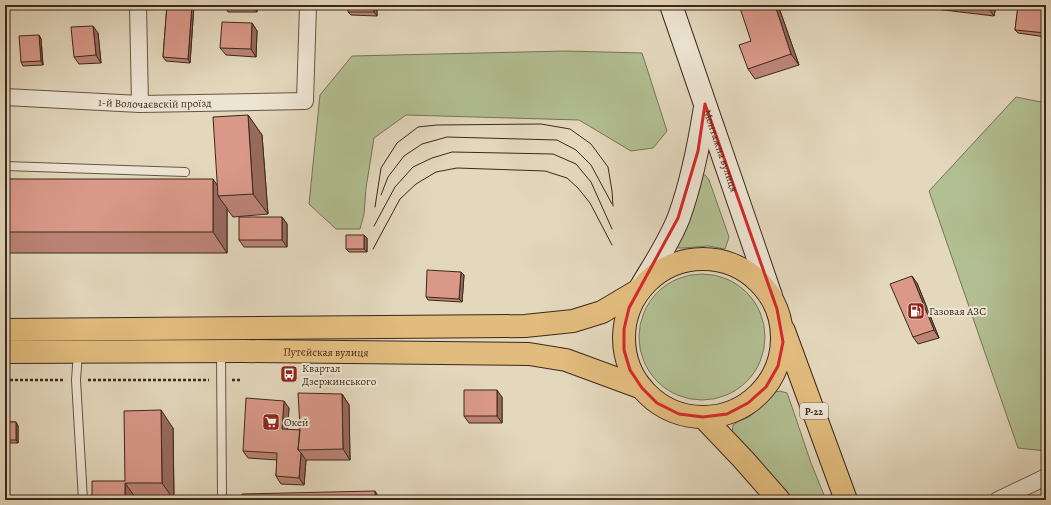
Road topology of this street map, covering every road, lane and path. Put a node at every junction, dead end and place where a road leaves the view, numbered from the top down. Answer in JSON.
{"nodes":[{"id":1,"x":138,"y":5,"type":"edge"},
{"id":2,"x":308,"y":5,"type":"edge"},
{"id":3,"x":671,"y":5,"type":"edge"},
{"id":4,"x":5,"y":98,"type":"edge"},
{"id":5,"x":140,"y":104,"type":"junction"},
{"id":6,"x":705,"y":104,"type":"junction"},
{"id":7,"x":5,"y":166,"type":"edge"},
{"id":8,"x":185,"y":172,"type":"dead end"},
{"id":9,"x":639,"y":290,"type":"junction"},
{"id":10,"x":771,"y":296,"type":"junction"},
{"id":11,"x":781,"y":322,"type":"junction"},
{"id":12,"x":5,"y":330,"type":"edge"},
{"id":13,"x":221,"y":339,"type":"junction"},
{"id":14,"x":5,"y":352,"type":"edge"},
{"id":15,"x":78,"y":352,"type":"junction"},
{"id":16,"x":5,"y":380,"type":"edge"},
{"id":17,"x":76,"y":380,"type":"junction"},
{"id":18,"x":222,"y":380,"type":"junction"},
{"id":19,"x":242,"y":380,"type":"dead end"},
{"id":20,"x":642,"y":388,"type":"junction"},
{"id":21,"x":703,"y":417,"type":"junction"},
{"id":22,"x":1046,"y":477,"type":"edge"},
{"id":23,"x":83,"y":500,"type":"edge"},
{"id":24,"x":222,"y":500,"type":"edge"},
{"id":25,"x":779,"y":500,"type":"edge"},
{"id":26,"x":846,"y":500,"type":"edge"},
{"id":27,"x":998,"y":500,"type":"edge"}],
"edges":[{"from":1,"to":5,"type":"street"},
{"from":2,"to":5,"type":"street","name":"1-й Волочаєвскій проїзд"},
{"from":3,"to":6,"type":"street","name":"Монтажна вулиця"},
{"from":4,"to":5,"type":"street","name":"1-й Волочаєвскій проїзд"},
{"from":6,"to":9,"type":"street"},
{"from":6,"to":10,"type":"street","name":"Монтажна вулиця"},
{"from":7,"to":8,"type":"lane"},
{"from":9,"to":10,"type":"main road"},
{"from":9,"to":13,"type":"main road","name":"Путєйская вулиця"},
{"from":9,"to":20,"type":"main road"},
{"from":10,"to":11,"type":"main road"},
{"from":11,"to":21,"type":"main road"},
{"from":11,"to":26,"type":"main road","number":"Р-22"},
{"from":12,"to":13,"type":"main road","name":"Путєйская вулиця"},
{"from":13,"to":15,"type":"main road","name":"Путєйская вулиця"},
{"from":13,"to":18,"type":"lane"},
{"from":13,"to":20,"type":"main road","name":"Путєйская вулиця"},
{"from":14,"to":15,"type":"main road","name":"Путєйская вулиця"},
{"from":15,"to":17,"type":"lane"},
{"from":16,"to":17,"type":"path"},
{"from":17,"to":18,"type":"path"},
{"from":17,"to":23,"type":"lane"},
{"from":18,"to":19,"type":"path"},
{"from":18,"to":24,"type":"lane"},
{"from":20,"to":21,"type":"main road"},
{"from":21,"to":25,"type":"main road"},
{"from":22,"to":27,"type":"street"}]}
